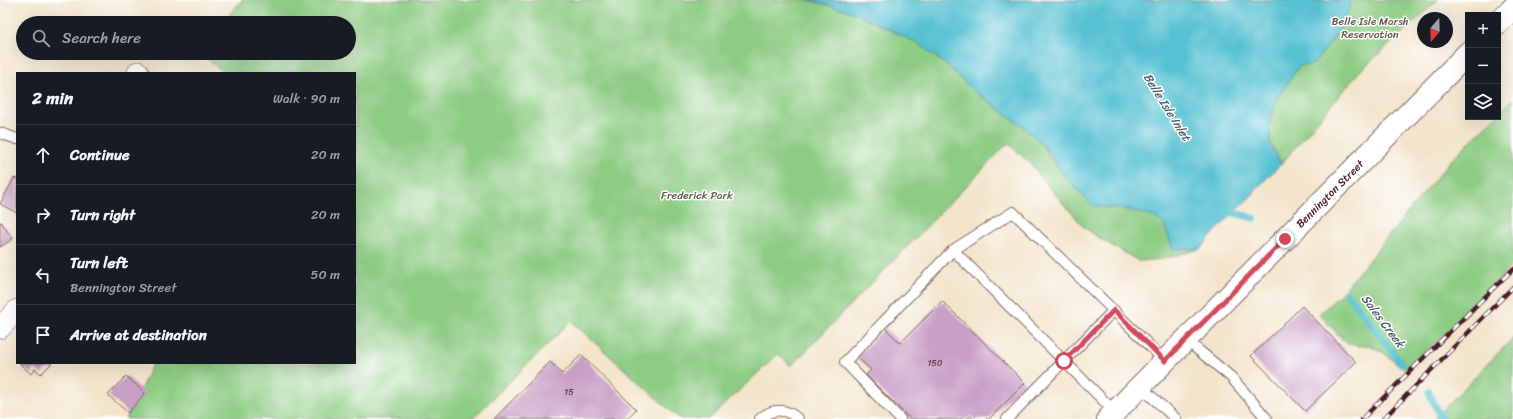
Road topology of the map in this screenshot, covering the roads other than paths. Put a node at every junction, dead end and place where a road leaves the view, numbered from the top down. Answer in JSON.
{"nodes":[{"id":1,"x":1513,"y":8,"type":"edge"},
{"id":2,"x":1501,"y":20,"type":"edge"},
{"id":3,"x":1465,"y":56,"type":"edge"},
{"id":4,"x":0,"y":133,"type":"edge"},
{"id":5,"x":16,"y":139,"type":"edge"},
{"id":6,"x":953,"y":250,"type":"junction"},
{"id":7,"x":1114,"y":310,"type":"junction"},
{"id":8,"x":16,"y":311,"type":"edge"},
{"id":9,"x":0,"y":328,"type":"edge"},
{"id":10,"x":1186,"y":340,"type":"junction"},
{"id":11,"x":1064,"y":361,"type":"junction"},
{"id":12,"x":1165,"y":361,"type":"junction"},
{"id":13,"x":1140,"y":386,"type":"junction"},
{"id":14,"x":1111,"y":416,"type":"edge"},
{"id":15,"x":760,"y":419,"type":"edge"},
{"id":16,"x":798,"y":419,"type":"edge"},
{"id":17,"x":900,"y":419,"type":"edge"},
{"id":18,"x":1007,"y":419,"type":"edge"},
{"id":19,"x":1176,"y":419,"type":"edge"},
{"id":20,"x":1267,"y":419,"type":"edge"}],
"edges":[{"from":1,"to":2,"type":"main road"},
{"from":3,"to":10,"type":"main road","name":"Bennington Street"},
{"from":4,"to":5,"type":"lane"},
{"from":6,"to":7,"type":"lane"},
{"from":6,"to":11,"type":"lane"},
{"from":6,"to":17,"type":"lane"},
{"from":7,"to":11,"type":"lane"},
{"from":7,"to":12,"type":"lane"},
{"from":8,"to":9,"type":"street"},
{"from":10,"to":12,"type":"main road","name":"Bennington Street"},
{"from":10,"to":20,"type":"lane"},
{"from":11,"to":14,"type":"lane"},
{"from":11,"to":18,"type":"lane"},
{"from":12,"to":13,"type":"main road","name":"Bennington Street"},
{"from":13,"to":14,"type":"main road","name":"Bennington Street"},
{"from":13,"to":19,"type":"lane"},
{"from":15,"to":16,"type":"lane"}]}
